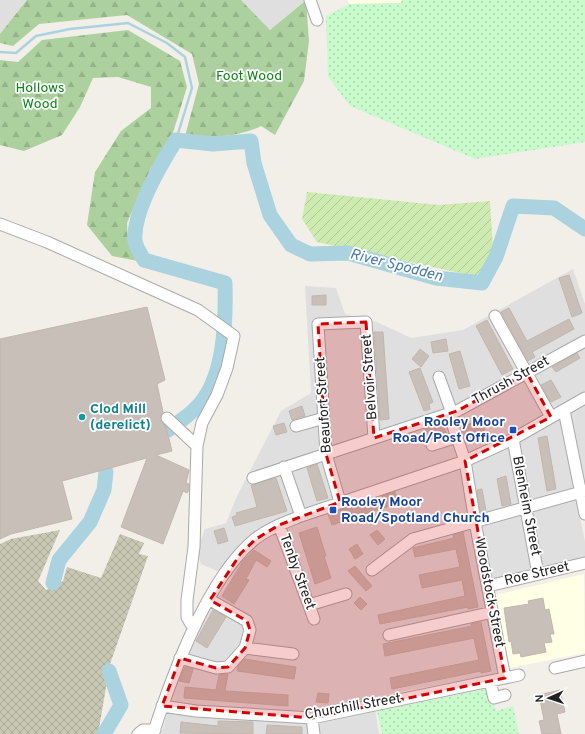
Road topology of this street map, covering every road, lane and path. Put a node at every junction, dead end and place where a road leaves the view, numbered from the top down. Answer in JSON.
{"nodes":[{"id":1,"x":310,"y":0,"type":"edge"},
{"id":2,"x":317,"y":20,"type":"dead end"},
{"id":3,"x":0,"y":224,"type":"edge"},
{"id":4,"x":495,"y":316,"type":"dead end"},
{"id":5,"x":337,"y":323,"type":"joint"},
{"id":6,"x":585,"y":341,"type":"edge"},
{"id":7,"x":527,"y":373,"type":"junction"},
{"id":8,"x":440,"y":377,"type":"dead end"},
{"id":9,"x":585,"y":398,"type":"edge"},
{"id":10,"x":564,"y":410,"type":"junction"},
{"id":11,"x":450,"y":413,"type":"junction"},
{"id":12,"x":551,"y":417,"type":"junction"},
{"id":13,"x":167,"y":418,"type":"dead end"},
{"id":14,"x":324,"y":418,"type":"junction"},
{"id":15,"x":296,"y":426,"type":"dead end"},
{"id":16,"x":457,"y":437,"type":"junction"},
{"id":17,"x":374,"y":438,"type":"junction"},
{"id":18,"x":513,"y":439,"type":"junction"},
{"id":19,"x":432,"y":445,"type":"dead end"},
{"id":20,"x":197,"y":446,"type":"junction"},
{"id":21,"x":326,"y":454,"type":"junction"},
{"id":22,"x":465,"y":461,"type":"junction"},
{"id":23,"x":284,"y":468,"type":"junction"},
{"id":24,"x":253,"y":478,"type":"dead end"},
{"id":25,"x":583,"y":492,"type":"edge"},
{"id":26,"x":340,"y":502,"type":"junction"},
{"id":27,"x":526,"y":507,"type":"junction"},
{"id":28,"x":585,"y":514,"type":"edge"},
{"id":29,"x":301,"y":516,"type":"junction"},
{"id":30,"x":475,"y":522,"type":"junction"},
{"id":31,"x":279,"y":525,"type":"junction"},
{"id":32,"x":585,"y":563,"type":"edge"},
{"id":33,"x":372,"y":570,"type":"dead end"},
{"id":34,"x":538,"y":574,"type":"junction"},
{"id":35,"x":488,"y":586,"type":"junction"},
{"id":36,"x":346,"y":594,"type":"dead end"},
{"id":37,"x":210,"y":600,"type":"junction"},
{"id":38,"x":309,"y":605,"type":"junction"},
{"id":39,"x":493,"y":612,"type":"junction"},
{"id":40,"x":314,"y":619,"type":"dead end"},
{"id":41,"x":195,"y":626,"type":"junction"},
{"id":42,"x":388,"y":635,"type":"dead end"},
{"id":43,"x":245,"y":648,"type":"junction"},
{"id":44,"x":293,"y":654,"type":"dead end"},
{"id":45,"x":180,"y":658,"type":"junction"},
{"id":46,"x":585,"y":662,"type":"edge"},
{"id":47,"x":555,"y":668,"type":"dead end"},
{"id":48,"x":519,"y":675,"type":"dead end"},
{"id":49,"x":505,"y":678,"type":"junction"},
{"id":50,"x":490,"y":681,"type":"junction"},
{"id":51,"x":505,"y":695,"type":"dead end"},
{"id":52,"x":162,"y":706,"type":"junction"},
{"id":53,"x":312,"y":718,"type":"junction"},
{"id":54,"x":154,"y":732,"type":"edge"},
{"id":55,"x":138,"y":734,"type":"edge"},
{"id":56,"x":314,"y":734,"type":"edge"}],
"edges":[{"from":1,"to":2,"type":"street"},
{"from":3,"to":20,"type":"street"},
{"from":4,"to":7,"type":"street"},
{"from":5,"to":14,"type":"street","name":"Beaufort Street"},
{"from":5,"to":17,"type":"street","name":"Belvoir Street"},
{"from":6,"to":7,"type":"street","name":"Thrush Street"},
{"from":7,"to":11,"type":"street","name":"Thrush Street"},
{"from":7,"to":12,"type":"street"},
{"from":8,"to":11,"type":"street","name":"Woodstock Street"},
{"from":9,"to":10,"type":"street"},
{"from":10,"to":12,"type":"street"},
{"from":10,"to":25,"type":"street"},
{"from":11,"to":16,"type":"street","name":"Woodstock Street"},
{"from":11,"to":17,"type":"street","name":"Thrush Street"},
{"from":12,"to":18,"type":"street"},
{"from":13,"to":20,"type":"street"},
{"from":14,"to":15,"type":"street"},
{"from":14,"to":21,"type":"street","name":"Beaufort Street"},
{"from":16,"to":19,"type":"street"},
{"from":16,"to":22,"type":"street","name":"Woodstock Street"},
{"from":17,"to":21,"type":"street","name":"Thrush Street"},
{"from":18,"to":22,"type":"street"},
{"from":18,"to":27,"type":"street","name":"Blenheim Street"},
{"from":20,"to":41,"type":"street"},
{"from":21,"to":23,"type":"street","name":"Thrush Street"},
{"from":21,"to":26,"type":"street","name":"Beaufort Street"},
{"from":22,"to":26,"type":"street"},
{"from":22,"to":30,"type":"street","name":"Woodstock Street"},
{"from":23,"to":24,"type":"street","name":"Thrush Street"},
{"from":23,"to":29,"type":"street"},
{"from":25,"to":27,"type":"street"},
{"from":25,"to":28,"type":"street"},
{"from":26,"to":29,"type":"street"},
{"from":27,"to":30,"type":"street"},
{"from":27,"to":34,"type":"street","name":"Blenheim Street"},
{"from":29,"to":31,"type":"street"},
{"from":30,"to":33,"type":"street"},
{"from":30,"to":35,"type":"street","name":"Woodstock Street"},
{"from":31,"to":37,"type":"street"},
{"from":31,"to":38,"type":"street","name":"Tenby Street"},
{"from":32,"to":34,"type":"street","name":"Roe Street"},
{"from":34,"to":35,"type":"street","name":"Roe Street"},
{"from":35,"to":39,"type":"street","name":"Woodstock Street"},
{"from":36,"to":38,"type":"street"},
{"from":37,"to":41,"type":"street"},
{"from":37,"to":43,"type":"street"},
{"from":38,"to":40,"type":"street","name":"Tenby Street"},
{"from":39,"to":42,"type":"street"},
{"from":39,"to":49,"type":"street","name":"Woodstock Street"},
{"from":41,"to":45,"type":"street"},
{"from":43,"to":44,"type":"street"},
{"from":43,"to":45,"type":"street"},
{"from":45,"to":52,"type":"street"},
{"from":46,"to":47,"type":"street"},
{"from":48,"to":49,"type":"street","name":"Churchill Street"},
{"from":49,"to":50,"type":"street","name":"Churchill Street"},
{"from":50,"to":51,"type":"street"},
{"from":50,"to":53,"type":"street","name":"Churchill Street"},
{"from":52,"to":53,"type":"street","name":"Churchill Street"},
{"from":52,"to":54,"type":"street"},
{"from":53,"to":56,"type":"street"},
{"from":54,"to":55,"type":"street"}]}
